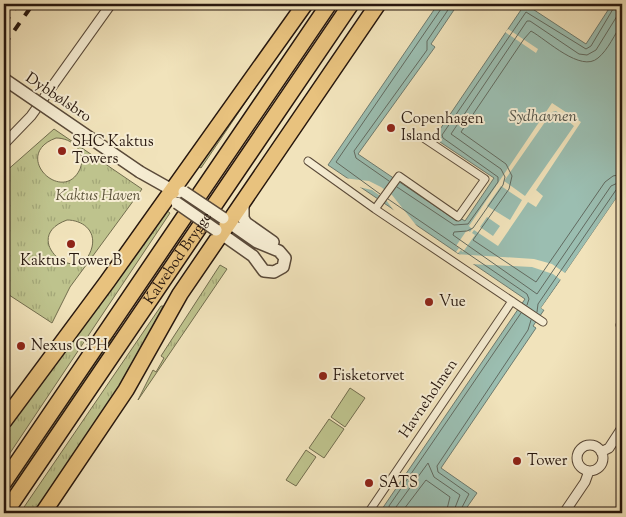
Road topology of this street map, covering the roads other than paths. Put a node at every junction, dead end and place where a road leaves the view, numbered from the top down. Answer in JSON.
{"nodes":[{"id":1,"x":111,"y":4,"type":"edge"},
{"id":2,"x":305,"y":4,"type":"edge"},
{"id":3,"x":329,"y":4,"type":"edge"},
{"id":4,"x":351,"y":4,"type":"edge"},
{"id":5,"x":378,"y":4,"type":"edge"},
{"id":6,"x":4,"y":79,"type":"edge"},
{"id":7,"x":425,"y":139,"type":"dead end"},
{"id":8,"x":4,"y":144,"type":"edge"},
{"id":9,"x":308,"y":161,"type":"dead end"},
{"id":10,"x":178,"y":195,"type":"junction"},
{"id":11,"x":243,"y":203,"type":"junction"},
{"id":12,"x":375,"y":209,"type":"junction"},
{"id":13,"x":222,"y":226,"type":"junction"},
{"id":14,"x":282,"y":252,"type":"junction"},
{"id":15,"x":512,"y":301,"type":"junction"},
{"id":16,"x":543,"y":322,"type":"dead end"},
{"id":17,"x":4,"y":421,"type":"edge"},
{"id":18,"x":622,"y":428,"type":"edge"},
{"id":19,"x":601,"y":452,"type":"junction"},
{"id":20,"x":589,"y":471,"type":"junction"},
{"id":21,"x":4,"y":482,"type":"edge"},
{"id":22,"x":5,"y":513,"type":"edge"},
{"id":23,"x":43,"y":513,"type":"edge"},
{"id":24,"x":368,"y":513,"type":"edge"},
{"id":25,"x":564,"y":513,"type":"edge"}],
"edges":[{"from":1,"to":8,"type":"street"},
{"from":2,"to":10,"type":"main road"},
{"from":3,"to":21,"type":"main road","name":"Kalvebod Brygge"},
{"from":4,"to":22,"type":"main road","name":"Kalvebod Brygge"},
{"from":5,"to":11,"type":"main road"},
{"from":6,"to":10,"type":"street","name":"Dybbølsbro","bridge":true},
{"from":7,"to":12,"type":"street"},
{"from":9,"to":12,"type":"street"},
{"from":10,"to":13,"type":"street","name":"Dybbølsbro","bridge":true},
{"from":10,"to":17,"type":"main road"},
{"from":11,"to":13,"type":"main road"},
{"from":11,"to":14,"type":"street"},
{"from":12,"to":15,"type":"street"},
{"from":13,"to":14,"type":"street","name":"Dybbølsbro"},
{"from":13,"to":14,"type":"street","name":"Dybbølsbro"},
{"from":13,"to":23,"type":"main road"},
{"from":15,"to":16,"type":"street"},
{"from":15,"to":24,"type":"street","name":"Havneholmen"},
{"from":18,"to":19,"type":"street"},
{"from":19,"to":20,"type":"street"},
{"from":19,"to":20,"type":"street"},
{"from":20,"to":25,"type":"street"}]}
